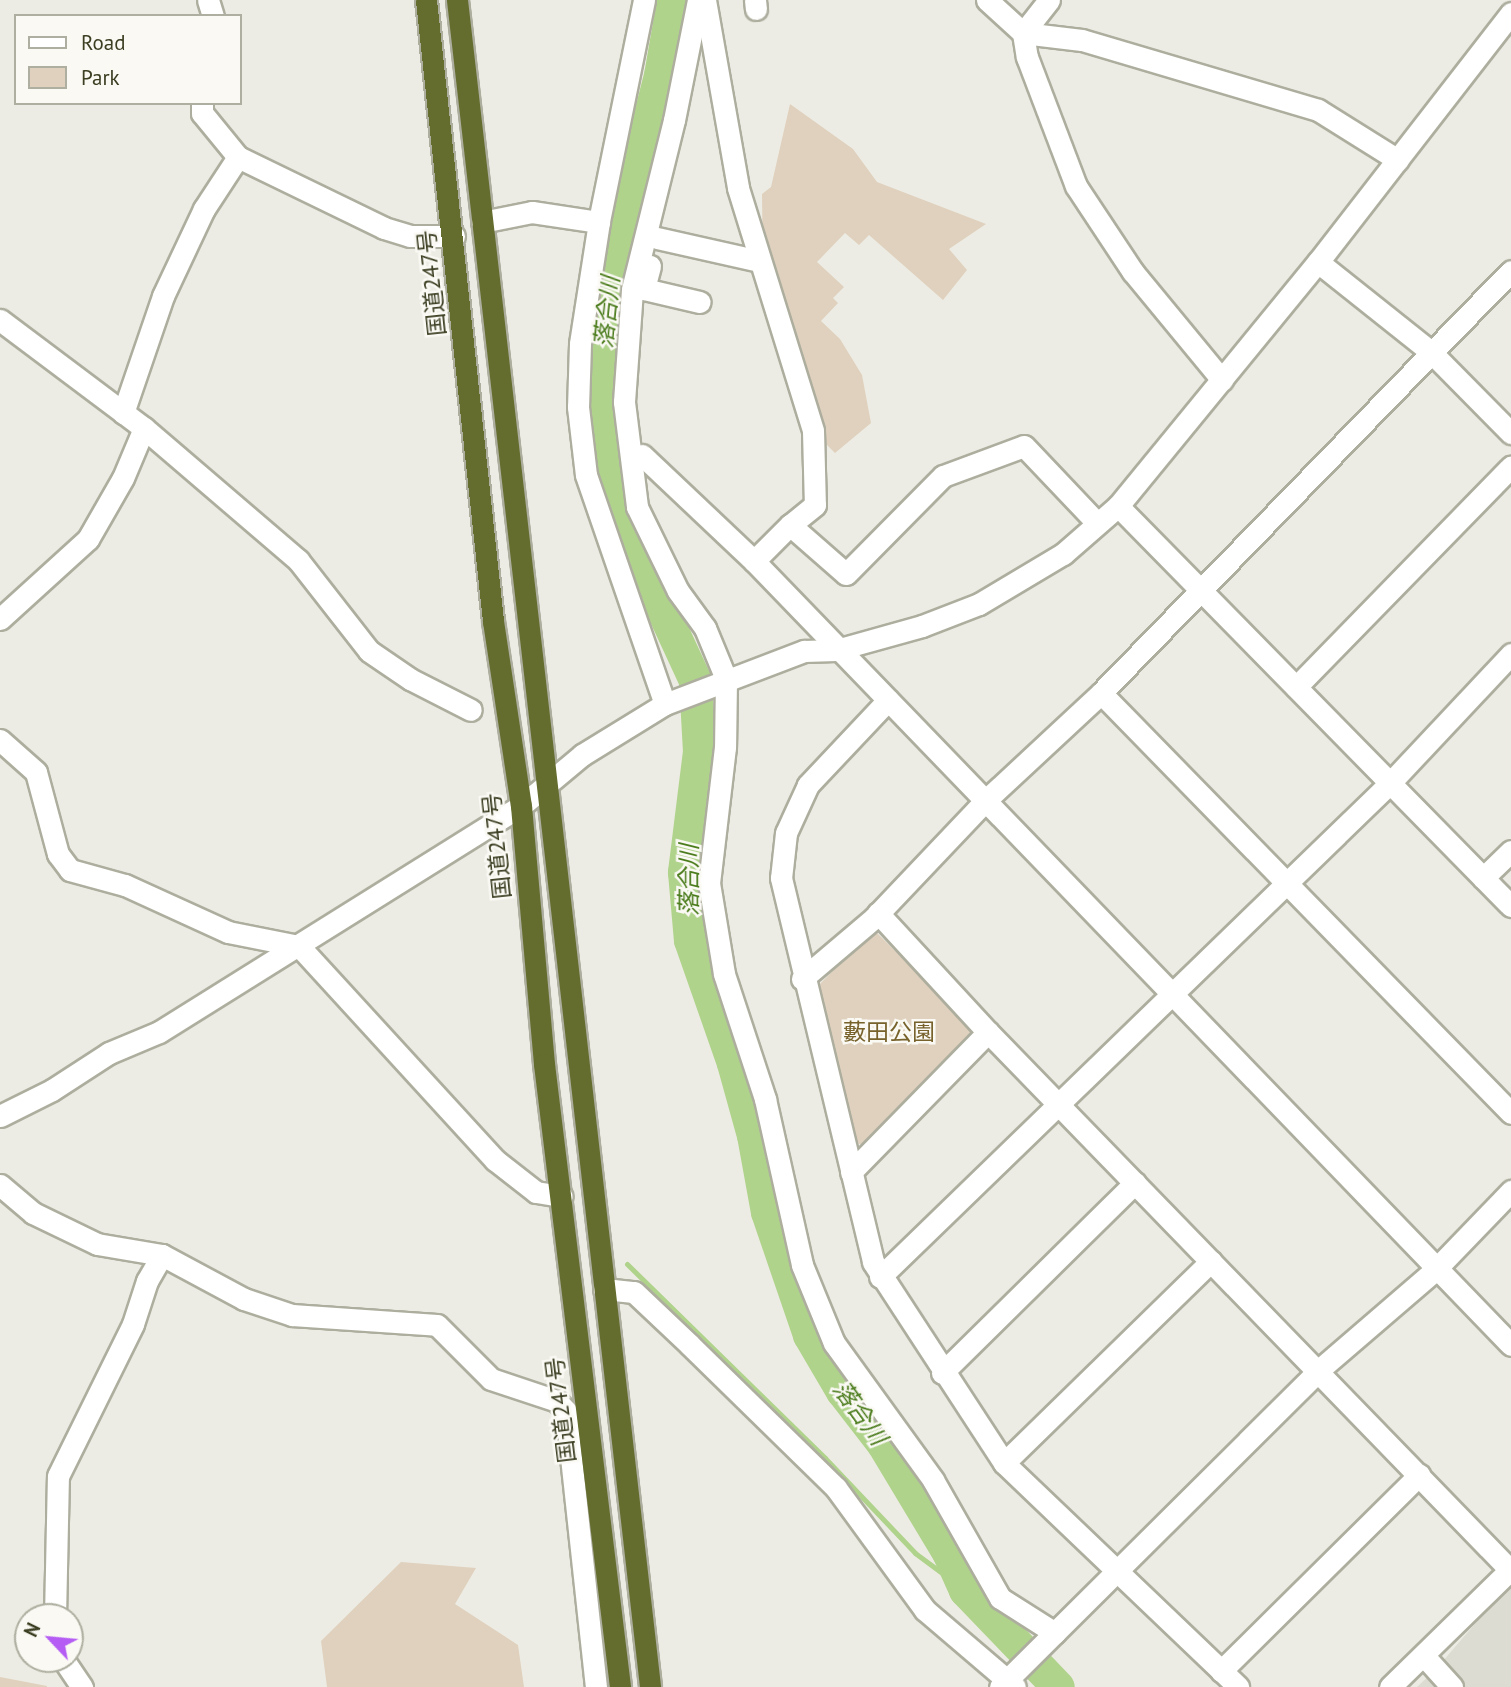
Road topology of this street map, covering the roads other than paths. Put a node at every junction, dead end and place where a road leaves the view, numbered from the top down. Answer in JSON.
{"nodes":[{"id":1,"x":426,"y":0,"type":"edge"},
{"id":2,"x":457,"y":0,"type":"edge"},
{"id":3,"x":644,"y":0,"type":"edge"},
{"id":4,"x":698,"y":0,"type":"edge"},
{"id":5,"x":705,"y":0,"type":"edge"},
{"id":6,"x":987,"y":0,"type":"edge"},
{"id":7,"x":1049,"y":0,"type":"edge"},
{"id":8,"x":1511,"y":13,"type":"edge"},
{"id":9,"x":1023,"y":33,"type":"junction"},
{"id":10,"x":678,"y":103,"type":"junction"},
{"id":11,"x":202,"y":105,"type":"edge"},
{"id":12,"x":238,"y":157,"type":"junction"},
{"id":13,"x":1398,"y":160,"type":"junction"},
{"id":14,"x":482,"y":222,"type":"junction"},
{"id":15,"x":599,"y":222,"type":"junction"},
{"id":16,"x":454,"y":236,"type":"junction"},
{"id":17,"x":657,"y":238,"type":"junction"},
{"id":18,"x":759,"y":261,"type":"junction"},
{"id":19,"x":1318,"y":262,"type":"junction"},
{"id":20,"x":1511,"y":271,"type":"edge"},
{"id":21,"x":700,"y":302,"type":"dead end"},
{"id":22,"x":0,"y":320,"type":"edge"},
{"id":23,"x":1431,"y":352,"type":"junction"},
{"id":24,"x":1222,"y":380,"type":"junction"},
{"id":25,"x":124,"y":413,"type":"junction"},
{"id":26,"x":144,"y":428,"type":"junction"},
{"id":27,"x":1511,"y":433,"type":"edge"},
{"id":28,"x":642,"y":455,"type":"dead end"},
{"id":29,"x":1511,"y":467,"type":"edge"},
{"id":30,"x":1118,"y":506,"type":"junction"},
{"id":31,"x":1097,"y":523,"type":"junction"},
{"id":32,"x":790,"y":525,"type":"junction"},
{"id":33,"x":754,"y":561,"type":"junction"},
{"id":34,"x":1201,"y":591,"type":"junction"},
{"id":35,"x":0,"y":619,"type":"edge"},
{"id":36,"x":836,"y":650,"type":"junction"},
{"id":37,"x":1511,"y":654,"type":"edge"},
{"id":38,"x":721,"y":681,"type":"junction"},
{"id":39,"x":1296,"y":687,"type":"junction"},
{"id":40,"x":1101,"y":693,"type":"junction"},
{"id":41,"x":888,"y":700,"type":"junction"},
{"id":42,"x":664,"y":704,"type":"junction"},
{"id":43,"x":471,"y":710,"type":"dead end"},
{"id":44,"x":0,"y":740,"type":"edge"},
{"id":45,"x":549,"y":782,"type":"junction"},
{"id":46,"x":1390,"y":783,"type":"junction"},
{"id":47,"x":986,"y":800,"type":"junction"},
{"id":48,"x":521,"y":806,"type":"junction"},
{"id":49,"x":1511,"y":851,"type":"edge"},
{"id":50,"x":1483,"y":878,"type":"junction"},
{"id":51,"x":1287,"y":884,"type":"junction"},
{"id":52,"x":1511,"y":906,"type":"edge"},
{"id":53,"x":878,"y":913,"type":"junction"},
{"id":54,"x":299,"y":946,"type":"junction"},
{"id":55,"x":802,"y":979,"type":"junction"},
{"id":56,"x":1174,"y":993,"type":"junction"},
{"id":57,"x":989,"y":1032,"type":"junction"},
{"id":58,"x":1059,"y":1105,"type":"junction"},
{"id":59,"x":1511,"y":1113,"type":"edge"},
{"id":60,"x":0,"y":1116,"type":"edge"},
{"id":61,"x":851,"y":1172,"type":"junction"},
{"id":62,"x":1135,"y":1183,"type":"junction"},
{"id":63,"x":0,"y":1185,"type":"edge"},
{"id":64,"x":1511,"y":1191,"type":"edge"},
{"id":65,"x":562,"y":1196,"type":"junction"},
{"id":66,"x":162,"y":1255,"type":"junction"},
{"id":67,"x":1211,"y":1261,"type":"junction"},
{"id":68,"x":1435,"y":1270,"type":"junction"},
{"id":69,"x":880,"y":1277,"type":"junction"},
{"id":70,"x":604,"y":1289,"type":"junction"},
{"id":71,"x":1511,"y":1345,"type":"edge"},
{"id":72,"x":1320,"y":1369,"type":"junction"},
{"id":73,"x":942,"y":1373,"type":"junction"},
{"id":74,"x":1004,"y":1463,"type":"junction"},
{"id":75,"x":1419,"y":1475,"type":"junction"},
{"id":76,"x":1511,"y":1569,"type":"edge"},
{"id":77,"x":1113,"y":1571,"type":"junction"},
{"id":78,"x":55,"y":1603,"type":"edge"},
{"id":79,"x":1055,"y":1633,"type":"junction"},
{"id":80,"x":1424,"y":1656,"type":"junction"},
{"id":81,"x":1221,"y":1671,"type":"junction"},
{"id":82,"x":1007,"y":1685,"type":"edge"},
{"id":83,"x":596,"y":1687,"type":"edge"},
{"id":84,"x":620,"y":1687,"type":"edge"},
{"id":85,"x":650,"y":1687,"type":"edge"},
{"id":86,"x":1238,"y":1687,"type":"edge"},
{"id":87,"x":1390,"y":1687,"type":"edge"},
{"id":88,"x":1452,"y":1687,"type":"edge"}],
"edges":[{"from":1,"to":16,"type":"highway","name":"国道247号"},
{"from":2,"to":14,"type":"highway"},
{"from":3,"to":15,"type":"street"},
{"from":4,"to":10,"type":"street"},
{"from":5,"to":18,"type":"street"},
{"from":6,"to":9,"type":"street"},
{"from":7,"to":9,"type":"street"},
{"from":8,"to":13,"type":"street"},
{"from":9,"to":13,"type":"street"},
{"from":9,"to":24,"type":"street"},
{"from":10,"to":17,"type":"street"},
{"from":10,"to":38,"type":"street"},
{"from":11,"to":12,"type":"street"},
{"from":12,"to":16,"type":"street"},
{"from":12,"to":25,"type":"street"},
{"from":13,"to":19,"type":"street"},
{"from":14,"to":15,"type":"street"},
{"from":14,"to":45,"type":"highway"},
{"from":15,"to":42,"type":"street"},
{"from":16,"to":48,"type":"highway","name":"国道247号"},
{"from":17,"to":18,"type":"street"},
{"from":17,"to":21,"type":"street"},
{"from":18,"to":32,"type":"street"},
{"from":19,"to":23,"type":"street"},
{"from":19,"to":24,"type":"street"},
{"from":20,"to":23,"type":"street"},
{"from":22,"to":25,"type":"street"},
{"from":23,"to":27,"type":"street"},
{"from":23,"to":34,"type":"street"},
{"from":24,"to":30,"type":"street"},
{"from":25,"to":26,"type":"street"},
{"from":26,"to":35,"type":"street"},
{"from":26,"to":43,"type":"street"},
{"from":28,"to":33,"type":"street"},
{"from":29,"to":39,"type":"street"},
{"from":30,"to":31,"type":"street"},
{"from":30,"to":34,"type":"street"},
{"from":31,"to":32,"type":"street"},
{"from":31,"to":36,"type":"street"},
{"from":32,"to":33,"type":"street"},
{"from":33,"to":36,"type":"street"},
{"from":34,"to":39,"type":"street"},
{"from":34,"to":40,"type":"street"},
{"from":36,"to":38,"type":"street"},
{"from":36,"to":41,"type":"street"},
{"from":37,"to":46,"type":"street"},
{"from":38,"to":42,"type":"street"},
{"from":38,"to":79,"type":"street"},
{"from":39,"to":46,"type":"street"},
{"from":40,"to":47,"type":"street"},
{"from":40,"to":51,"type":"street"},
{"from":41,"to":47,"type":"street"},
{"from":41,"to":55,"type":"street"},
{"from":42,"to":45,"type":"street"},
{"from":44,"to":54,"type":"street"},
{"from":45,"to":48,"type":"street"},
{"from":45,"to":70,"type":"highway"},
{"from":46,"to":50,"type":"street"},
{"from":46,"to":51,"type":"street"},
{"from":47,"to":53,"type":"street"},
{"from":47,"to":56,"type":"street"},
{"from":48,"to":54,"type":"street"},
{"from":48,"to":65,"type":"highway","name":"国道247号"},
{"from":49,"to":50,"type":"street"},
{"from":50,"to":52,"type":"street"},
{"from":51,"to":56,"type":"street"},
{"from":51,"to":59,"type":"street"},
{"from":53,"to":55,"type":"street"},
{"from":53,"to":57,"type":"street"},
{"from":54,"to":60,"type":"street"},
{"from":54,"to":65,"type":"street"},
{"from":55,"to":61,"type":"street"},
{"from":56,"to":58,"type":"street"},
{"from":56,"to":68,"type":"street"},
{"from":57,"to":58,"type":"street"},
{"from":57,"to":61,"type":"street"},
{"from":58,"to":62,"type":"street"},
{"from":58,"to":69,"type":"street"},
{"from":61,"to":69,"type":"street"},
{"from":62,"to":67,"type":"street"},
{"from":62,"to":73,"type":"street"},
{"from":63,"to":66,"type":"street"},
{"from":64,"to":68,"type":"street"},
{"from":65,"to":84,"type":"highway","name":"国道247号"},
{"from":66,"to":78,"type":"street"},
{"from":66,"to":83,"type":"street"},
{"from":67,"to":72,"type":"street"},
{"from":67,"to":74,"type":"street"},
{"from":68,"to":71,"type":"street"},
{"from":68,"to":72,"type":"street"},
{"from":69,"to":73,"type":"street"},
{"from":70,"to":82,"type":"street"},
{"from":70,"to":85,"type":"highway"},
{"from":72,"to":75,"type":"street"},
{"from":72,"to":77,"type":"street"},
{"from":73,"to":74,"type":"street"},
{"from":74,"to":77,"type":"street"},
{"from":75,"to":76,"type":"street"},
{"from":75,"to":81,"type":"street"},
{"from":76,"to":80,"type":"street"},
{"from":77,"to":79,"type":"street"},
{"from":77,"to":81,"type":"street"},
{"from":79,"to":82,"type":"street"},
{"from":80,"to":87,"type":"street"},
{"from":80,"to":88,"type":"street"},
{"from":81,"to":86,"type":"street"}]}
